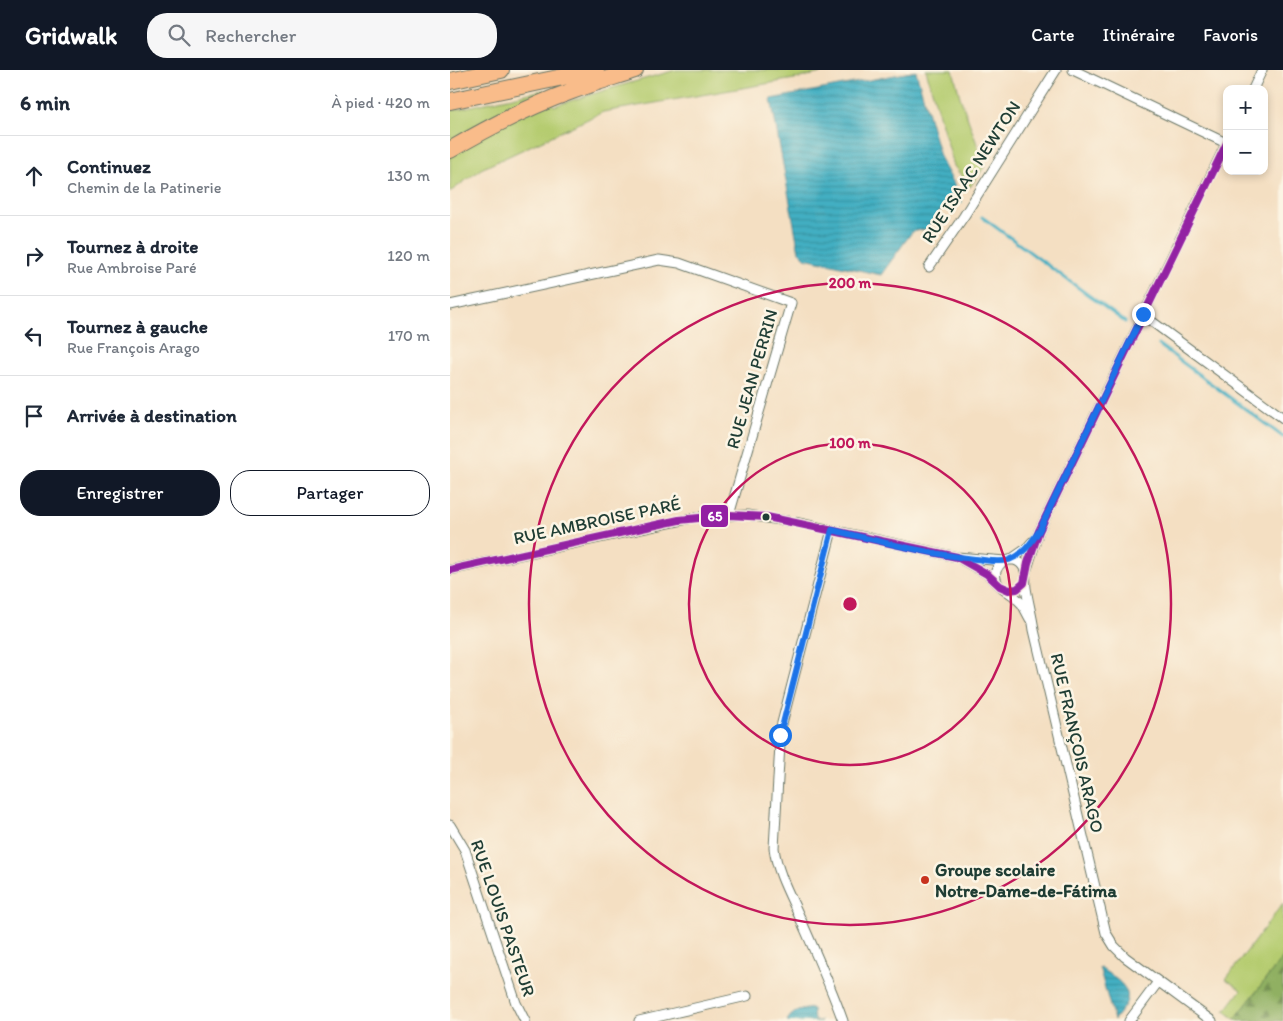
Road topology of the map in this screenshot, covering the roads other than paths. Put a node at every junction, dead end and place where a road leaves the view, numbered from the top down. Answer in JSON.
{"nodes":[{"id":1,"x":501,"y":70,"type":"edge"},
{"id":2,"x":596,"y":70,"type":"edge"},
{"id":3,"x":635,"y":70,"type":"edge"},
{"id":4,"x":1056,"y":70,"type":"edge"},
{"id":5,"x":1073,"y":70,"type":"edge"},
{"id":6,"x":1262,"y":70,"type":"edge"},
{"id":7,"x":450,"y":81,"type":"edge"},
{"id":8,"x":1254,"y":85,"type":"edge"},
{"id":9,"x":450,"y":101,"type":"edge"},
{"id":10,"x":1223,"y":141,"type":"edge"},
{"id":11,"x":450,"y":150,"type":"edge"},
{"id":12,"x":1223,"y":151,"type":"edge"},
{"id":13,"x":929,"y":267,"type":"dead end"},
{"id":14,"x":450,"y":305,"type":"edge"},
{"id":15,"x":1143,"y":314,"type":"junction"},
{"id":16,"x":1283,"y":418,"type":"edge"},
{"id":17,"x":729,"y":515,"type":"junction"},
{"id":18,"x":832,"y":530,"type":"junction"},
{"id":19,"x":1039,"y":531,"type":"junction"},
{"id":20,"x":957,"y":557,"type":"junction"},
{"id":21,"x":1008,"y":560,"type":"junction"},
{"id":22,"x":450,"y":570,"type":"edge"},
{"id":23,"x":1026,"y":575,"type":"junction"},
{"id":24,"x":1001,"y":587,"type":"junction"},
{"id":25,"x":1034,"y":630,"type":"junction"},
{"id":26,"x":450,"y":826,"type":"edge"},
{"id":27,"x":1158,"y":982,"type":"junction"},
{"id":28,"x":747,"y":996,"type":"dead end"},
{"id":29,"x":668,"y":1018,"type":"edge"},
{"id":30,"x":525,"y":1021,"type":"edge"},
{"id":31,"x":639,"y":1021,"type":"edge"},
{"id":32,"x":844,"y":1021,"type":"edge"},
{"id":33,"x":1130,"y":1021,"type":"edge"},
{"id":34,"x":1212,"y":1021,"type":"edge"}],
"edges":[{"from":1,"to":7,"type":"highway"},
{"from":2,"to":9,"type":"highway"},
{"from":3,"to":11,"type":"highway"},
{"from":4,"to":13,"type":"street","name":"RUE ISAAC NEWTON"},
{"from":5,"to":10,"type":"street"},
{"from":6,"to":8,"type":"street"},
{"from":12,"to":15,"type":"street","name":"RUE FRANÇOIS ARAGO"},
{"from":14,"to":17,"type":"street","name":"RUE JEAN PERRIN"},
{"from":15,"to":16,"type":"street"},
{"from":15,"to":19,"type":"street","name":"RUE FRANÇOIS ARAGO"},
{"from":17,"to":18,"type":"street","name":"RUE AMBROISE PARÉ"},
{"from":17,"to":22,"type":"street","name":"RUE AMBROISE PARÉ"},
{"from":18,"to":20,"type":"street","name":"RUE AMBROISE PARÉ"},
{"from":18,"to":32,"type":"street"},
{"from":19,"to":21,"type":"street","name":"RUE FRANÇOIS ARAGO"},
{"from":19,"to":23,"type":"street","name":"RUE FRANÇOIS ARAGO"},
{"from":20,"to":21,"type":"street","name":"RUE AMBROISE PARÉ"},
{"from":20,"to":24,"type":"street","name":"RUE AMBROISE PARÉ"},
{"from":21,"to":23,"type":"street"},
{"from":21,"to":24,"type":"street"},
{"from":23,"to":24,"type":"street"},
{"from":23,"to":25,"type":"street","name":"RUE FRANÇOIS ARAGO"},
{"from":24,"to":25,"type":"street","name":"RUE FRANÇOIS ARAGO"},
{"from":25,"to":27,"type":"street","name":"RUE FRANÇOIS ARAGO"},
{"from":26,"to":30,"type":"street","name":"RUE LOUIS PASTEUR"},
{"from":27,"to":33,"type":"street"},
{"from":27,"to":34,"type":"street","name":"RUE FRANÇOIS ARAGO"},
{"from":28,"to":29,"type":"street"},
{"from":29,"to":31,"type":"street"}]}
